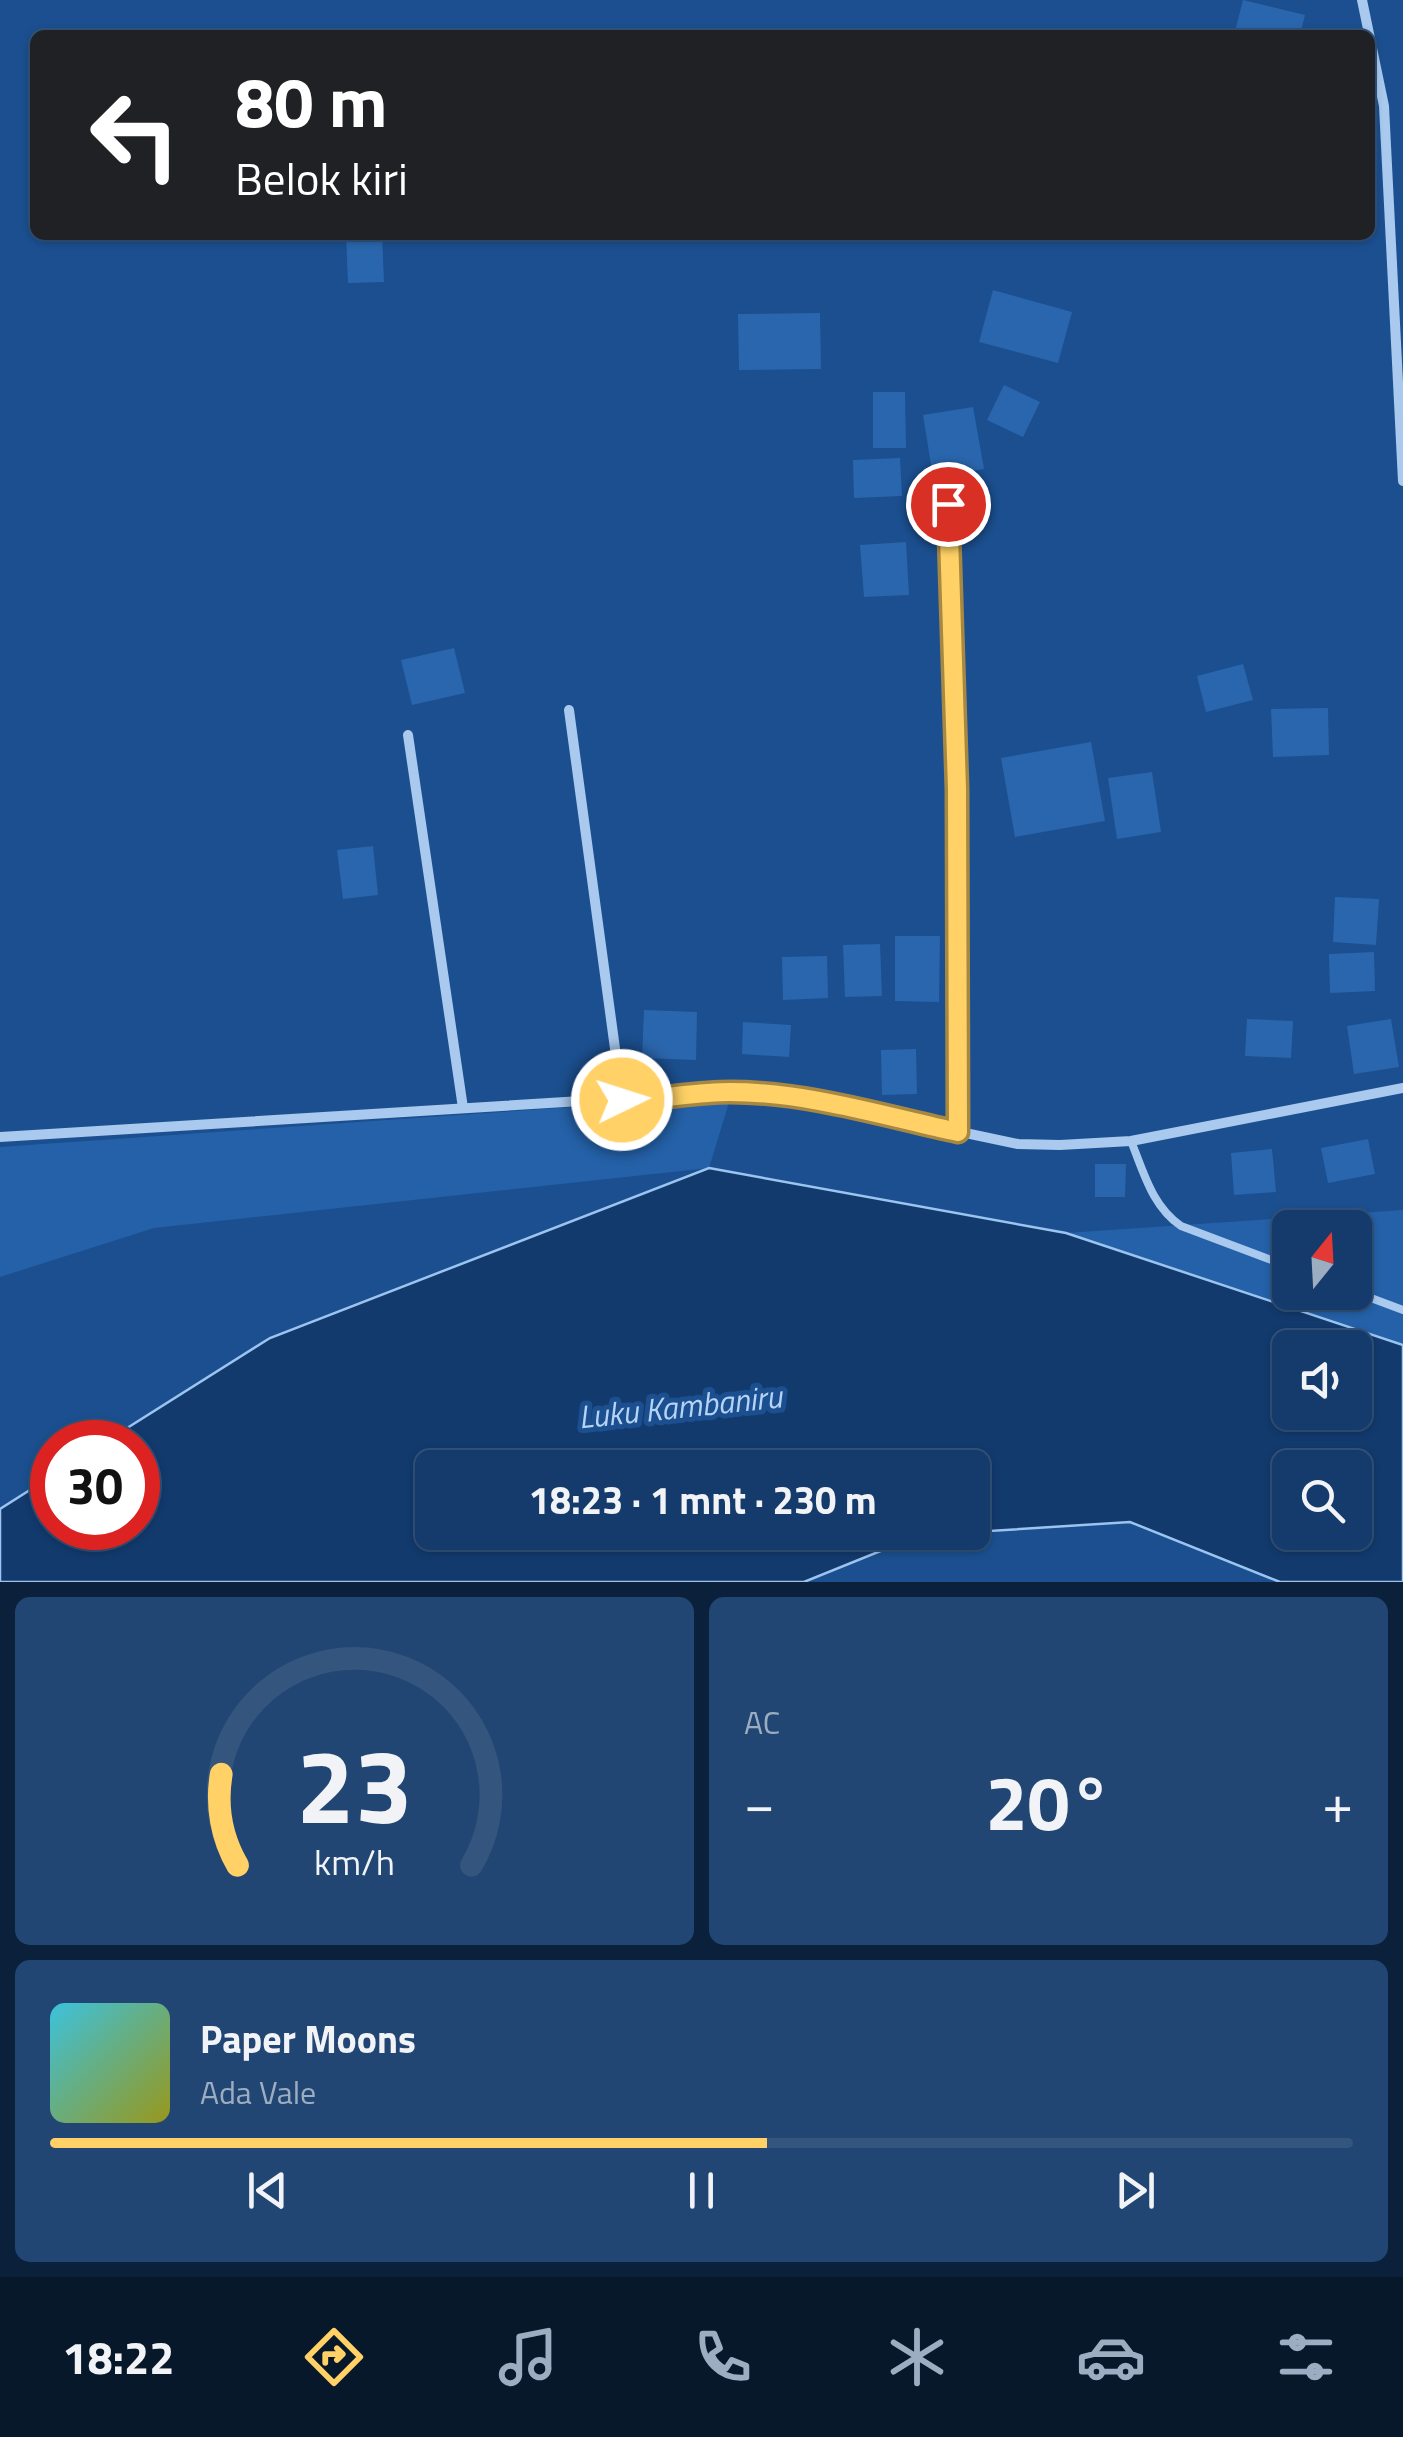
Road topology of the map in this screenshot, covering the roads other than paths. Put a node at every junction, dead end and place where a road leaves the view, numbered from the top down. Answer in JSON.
{"nodes":[{"id":1,"x":1362,"y":0,"type":"edge"},
{"id":2,"x":1368,"y":30,"type":"edge"},
{"id":3,"x":1375,"y":63,"type":"edge"},
{"id":4,"x":1403,"y":481,"type":"edge"},
{"id":5,"x":948,"y":504,"type":"dead end"},
{"id":6,"x":570,"y":710,"type":"dead end"},
{"id":7,"x":408,"y":735,"type":"dead end"},
{"id":8,"x":1403,"y":1088,"type":"edge"},
{"id":9,"x":622,"y":1100,"type":"junction"},
{"id":10,"x":463,"y":1108,"type":"junction"},
{"id":11,"x":958,"y":1132,"type":"junction"},
{"id":12,"x":0,"y":1137,"type":"edge"},
{"id":13,"x":1131,"y":1141,"type":"junction"},
{"id":14,"x":1272,"y":1260,"type":"edge"},
{"id":15,"x":1372,"y":1298,"type":"edge"},
{"id":16,"x":1403,"y":1310,"type":"edge"}],
"edges":[{"from":1,"to":2,"type":"street"},
{"from":3,"to":4,"type":"street"},
{"from":5,"to":11,"type":"street"},
{"from":6,"to":9,"type":"street"},
{"from":7,"to":10,"type":"street"},
{"from":8,"to":13,"type":"street"},
{"from":9,"to":10,"type":"street"},
{"from":9,"to":11,"type":"street"},
{"from":10,"to":12,"type":"street"},
{"from":11,"to":13,"type":"street"},
{"from":13,"to":14,"type":"lane"},
{"from":15,"to":16,"type":"lane"}]}
